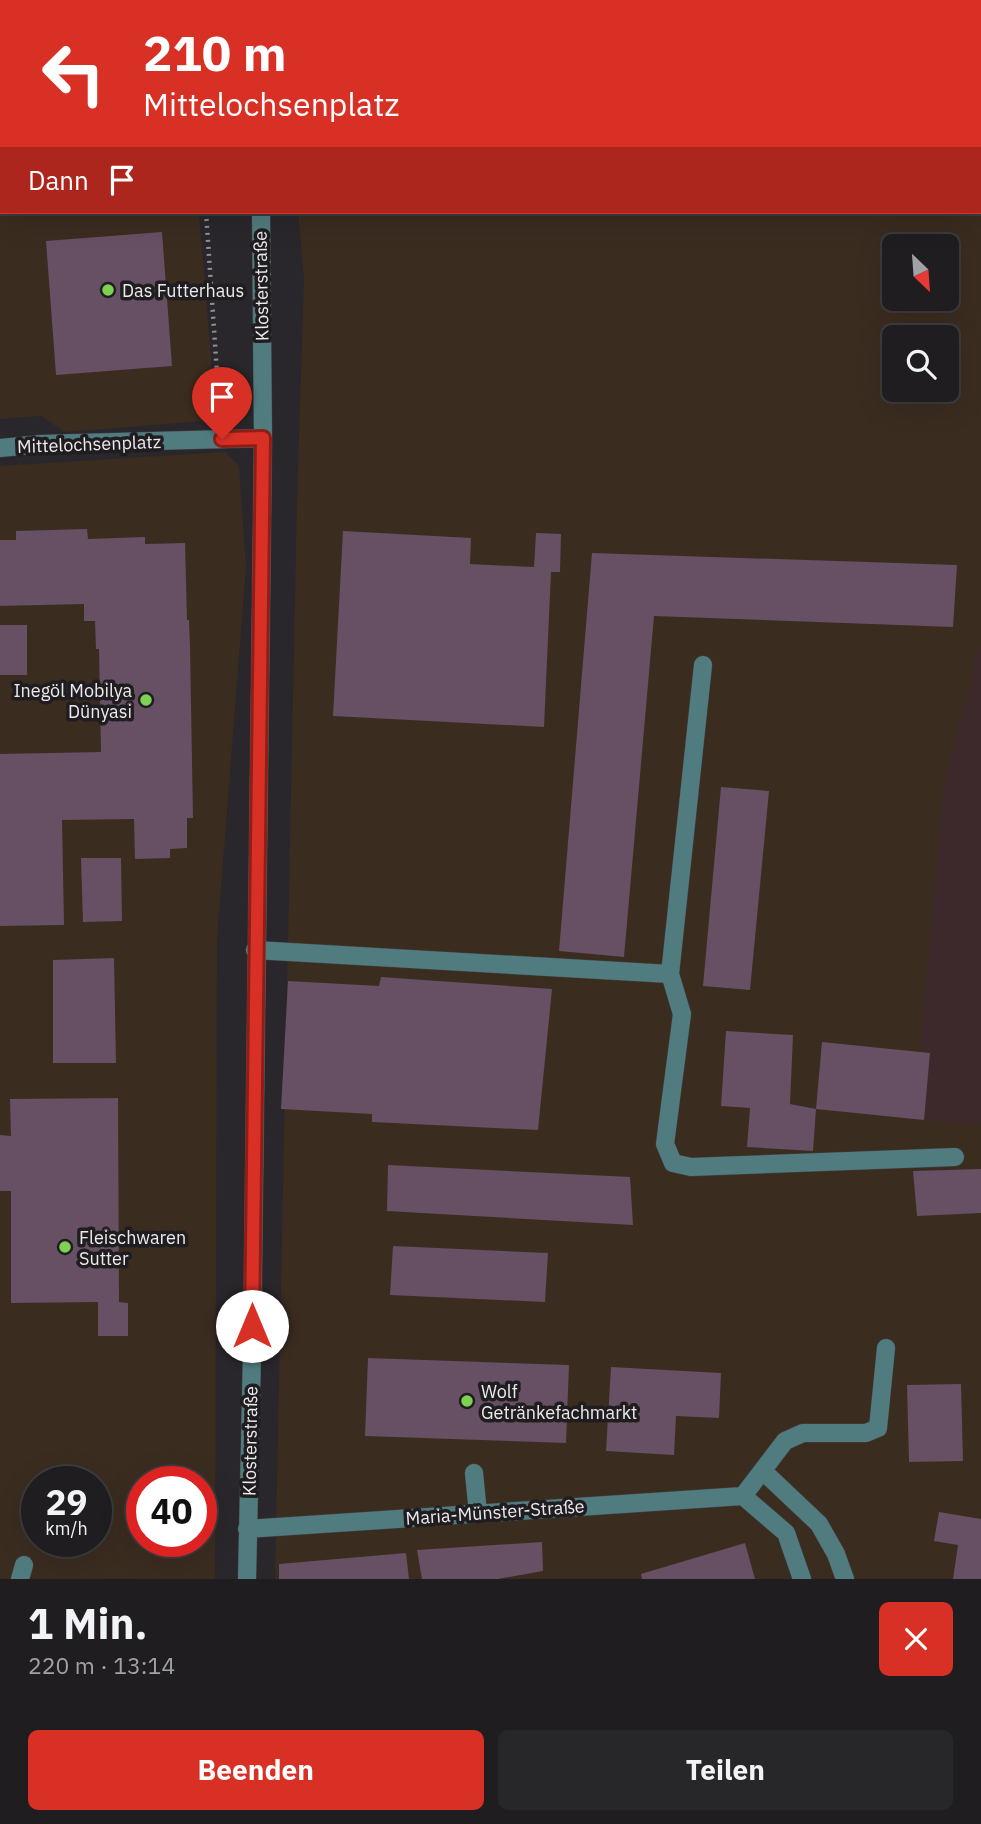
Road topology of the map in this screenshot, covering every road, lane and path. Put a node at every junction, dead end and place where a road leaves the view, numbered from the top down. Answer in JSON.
{"nodes":[{"id":1,"x":206,"y":214,"type":"edge"},
{"id":2,"x":261,"y":214,"type":"edge"},
{"id":3,"x":263,"y":438,"type":"junction"},
{"id":4,"x":222,"y":439,"type":"junction"},
{"id":5,"x":0,"y":448,"type":"edge"},
{"id":6,"x":703,"y":665,"type":"dead end"},
{"id":7,"x":255,"y":950,"type":"junction"},
{"id":8,"x":670,"y":974,"type":"junction"},
{"id":9,"x":955,"y":1157,"type":"dead end"},
{"id":10,"x":886,"y":1348,"type":"dead end"},
{"id":11,"x":764,"y":1471,"type":"junction"},
{"id":12,"x":474,"y":1473,"type":"dead end"},
{"id":13,"x":743,"y":1496,"type":"junction"},
{"id":14,"x":478,"y":1513,"type":"junction"},
{"id":15,"x":247,"y":1529,"type":"junction"},
{"id":16,"x":247,"y":1579,"type":"edge"},
{"id":17,"x":802,"y":1579,"type":"edge"},
{"id":18,"x":845,"y":1579,"type":"edge"}],
"edges":[{"from":1,"to":4,"type":"path"},
{"from":2,"to":3,"type":"street","name":"Klosterstraße"},
{"from":3,"to":4,"type":"street","name":"Mittelochsenplatz"},
{"from":3,"to":7,"type":"street","name":"Klosterstraße"},
{"from":4,"to":5,"type":"street","name":"Mittelochsenplatz"},
{"from":6,"to":8,"type":"street"},
{"from":7,"to":8,"type":"street"},
{"from":7,"to":15,"type":"street","name":"Klosterstraße"},
{"from":8,"to":9,"type":"street"},
{"from":10,"to":11,"type":"street"},
{"from":11,"to":13,"type":"street"},
{"from":11,"to":18,"type":"street"},
{"from":12,"to":14,"type":"street"},
{"from":13,"to":14,"type":"street","name":"Maria-Münster-Straße"},
{"from":13,"to":17,"type":"street"},
{"from":14,"to":15,"type":"street","name":"Maria-Münster-Straße"},
{"from":15,"to":16,"type":"street","name":"Klosterstraße"}]}
